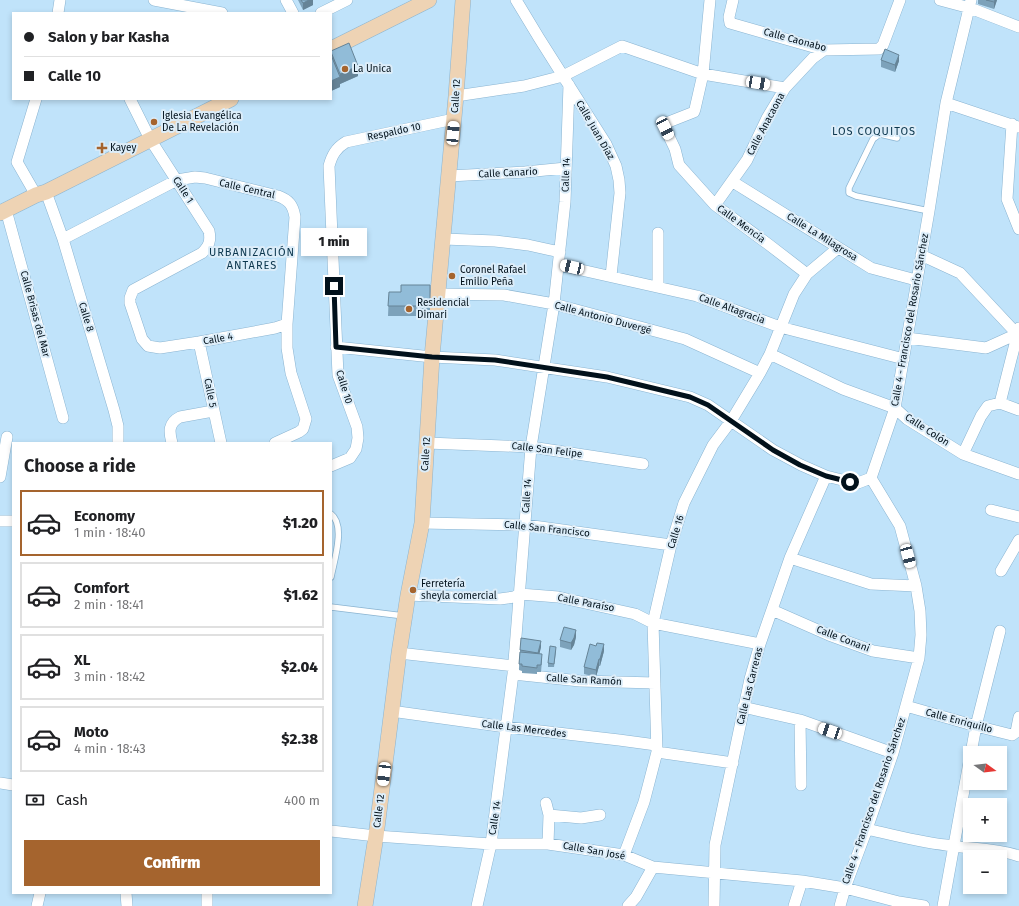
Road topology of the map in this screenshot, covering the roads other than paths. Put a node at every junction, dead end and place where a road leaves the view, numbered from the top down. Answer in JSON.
{"nodes":[{"id":1,"x":60,"y":0,"type":"edge"},
{"id":2,"x":154,"y":0,"type":"edge"},
{"id":3,"x":286,"y":0,"type":"edge"},
{"id":4,"x":347,"y":0,"type":"edge"},
{"id":5,"x":429,"y":0,"type":"edge"},
{"id":6,"x":463,"y":0,"type":"edge"},
{"id":7,"x":516,"y":0,"type":"edge"},
{"id":8,"x":710,"y":0,"type":"edge"},
{"id":9,"x":733,"y":0,"type":"edge"},
{"id":10,"x":900,"y":0,"type":"edge"},
{"id":11,"x":940,"y":0,"type":"edge"},
{"id":12,"x":971,"y":4,"type":"edge"},
{"id":13,"x":58,"y":12,"type":"edge"},
{"id":14,"x":217,"y":12,"type":"edge"},
{"id":15,"x":292,"y":12,"type":"edge"},
{"id":16,"x":323,"y":12,"type":"edge"},
{"id":17,"x":1019,"y":26,"type":"edge"},
{"id":18,"x":332,"y":48,"type":"edge"},
{"id":19,"x":824,"y":50,"type":"junction"},
{"id":20,"x":703,"y":74,"type":"junction"},
{"id":21,"x":563,"y":76,"type":"junction"},
{"id":22,"x":569,"y":85,"type":"junction"},
{"id":23,"x":785,"y":88,"type":"junction"},
{"id":24,"x":456,"y":96,"type":"junction"},
{"id":25,"x":36,"y":100,"type":"edge"},
{"id":26,"x":130,"y":100,"type":"edge"},
{"id":27,"x":229,"y":100,"type":"edge"},
{"id":28,"x":946,"y":103,"type":"junction"},
{"id":29,"x":454,"y":119,"type":"junction"},
{"id":30,"x":1016,"y":126,"type":"edge"},
{"id":31,"x":897,"y":138,"type":"dead end"},
{"id":32,"x":150,"y":139,"type":"junction"},
{"id":33,"x":335,"y":150,"type":"joint"},
{"id":34,"x":566,"y":168,"type":"junction"},
{"id":35,"x":449,"y":176,"type":"junction"},
{"id":36,"x":177,"y":180,"type":"junction"},
{"id":37,"x":733,"y":182,"type":"junction"},
{"id":38,"x":41,"y":194,"type":"junction"},
{"id":39,"x":715,"y":205,"type":"junction"},
{"id":40,"x":929,"y":211,"type":"junction"},
{"id":41,"x":3,"y":212,"type":"edge"},
{"id":42,"x":1019,"y":229,"type":"edge"},
{"id":43,"x":658,"y":233,"type":"dead end"},
{"id":44,"x":63,"y":238,"type":"junction"},
{"id":45,"x":444,"y":239,"type":"junction"},
{"id":46,"x":838,"y":248,"type":"junction"},
{"id":47,"x":560,"y":252,"type":"junction"},
{"id":48,"x":921,"y":255,"type":"junction"},
{"id":49,"x":559,"y":264,"type":"junction"},
{"id":50,"x":807,"y":274,"type":"junction"},
{"id":51,"x":611,"y":276,"type":"junction"},
{"id":52,"x":916,"y":280,"type":"junction"},
{"id":53,"x":658,"y":287,"type":"junction"},
{"id":54,"x":439,"y":294,"type":"junction"},
{"id":55,"x":554,"y":304,"type":"junction"},
{"id":56,"x":287,"y":324,"type":"junction"},
{"id":57,"x":780,"y":327,"type":"junction"},
{"id":58,"x":1018,"y":332,"type":"edge"},
{"id":59,"x":907,"y":338,"type":"junction"},
{"id":60,"x":200,"y":342,"type":"junction"},
{"id":61,"x":148,"y":346,"type":"joint"},
{"id":62,"x":336,"y":347,"type":"junction"},
{"id":63,"x":770,"y":354,"type":"junction"},
{"id":64,"x":432,"y":357,"type":"junction"},
{"id":65,"x":904,"y":359,"type":"junction"},
{"id":66,"x":544,"y":368,"type":"junction"},
{"id":67,"x":760,"y":373,"type":"junction"},
{"id":68,"x":1000,"y":403,"type":"junction"},
{"id":69,"x":895,"y":408,"type":"junction"},
{"id":70,"x":1019,"y":410,"type":"edge"},
{"id":71,"x":213,"y":411,"type":"junction"},
{"id":72,"x":63,"y":418,"type":"dead end"},
{"id":73,"x":731,"y":420,"type":"junction"},
{"id":74,"x":7,"y":437,"type":"dead end"},
{"id":75,"x":118,"y":442,"type":"edge"},
{"id":76,"x":172,"y":442,"type":"edge"},
{"id":77,"x":220,"y":442,"type":"edge"},
{"id":78,"x":277,"y":442,"type":"edge"},
{"id":79,"x":427,"y":443,"type":"junction"},
{"id":80,"x":531,"y":446,"type":"junction"},
{"id":81,"x":963,"y":454,"type":"junction"},
{"id":82,"x":643,"y":464,"type":"dead end"},
{"id":83,"x":332,"y":466,"type":"edge"},
{"id":84,"x":1019,"y":474,"type":"edge"},
{"id":85,"x":826,"y":476,"type":"junction"},
{"id":86,"x":0,"y":477,"type":"edge"},
{"id":87,"x":871,"y":478,"type":"junction"},
{"id":88,"x":991,"y":510,"type":"dead end"},
{"id":89,"x":332,"y":515,"type":"edge"},
{"id":90,"x":1019,"y":517,"type":"edge"},
{"id":91,"x":0,"y":521,"type":"edge"},
{"id":92,"x":12,"y":521,"type":"edge"},
{"id":93,"x":422,"y":522,"type":"junction"},
{"id":94,"x":526,"y":524,"type":"junction"},
{"id":95,"x":1019,"y":540,"type":"edge"},
{"id":96,"x":671,"y":544,"type":"junction"},
{"id":97,"x":790,"y":558,"type":"junction"},
{"id":98,"x":1001,"y":571,"type":"dead end"},
{"id":99,"x":332,"y":572,"type":"edge"},
{"id":100,"x":916,"y":586,"type":"junction"},
{"id":101,"x":520,"y":594,"type":"junction"},
{"id":102,"x":408,"y":595,"type":"junction"},
{"id":103,"x":332,"y":607,"type":"edge"},
{"id":104,"x":772,"y":610,"type":"junction"},
{"id":105,"x":405,"y":616,"type":"junction"},
{"id":106,"x":653,"y":623,"type":"junction"},
{"id":107,"x":1000,"y":631,"type":"dead end"},
{"id":108,"x":760,"y":644,"type":"junction"},
{"id":109,"x":399,"y":653,"type":"junction"},
{"id":110,"x":918,"y":658,"type":"junction"},
{"id":111,"x":514,"y":670,"type":"junction"},
{"id":112,"x":655,"y":683,"type":"junction"},
{"id":113,"x":906,"y":706,"type":"junction"},
{"id":114,"x":743,"y":707,"type":"junction"},
{"id":115,"x":391,"y":711,"type":"junction"},
{"id":116,"x":1019,"y":717,"type":"edge"},
{"id":117,"x":800,"y":720,"type":"junction"},
{"id":118,"x":976,"y":726,"type":"junction"},
{"id":119,"x":506,"y":728,"type":"junction"},
{"id":120,"x":972,"y":746,"type":"edge"},
{"id":121,"x":657,"y":749,"type":"junction"},
{"id":122,"x":893,"y":753,"type":"junction"},
{"id":123,"x":733,"y":763,"type":"junction"},
{"id":124,"x":0,"y":783,"type":"edge"},
{"id":125,"x":12,"y":785,"type":"edge"},
{"id":126,"x":801,"y":785,"type":"dead end"},
{"id":127,"x":964,"y":790,"type":"edge"},
{"id":128,"x":546,"y":803,"type":"dead end"},
{"id":129,"x":549,"y":815,"type":"junction"},
{"id":130,"x":600,"y":815,"type":"dead end"},
{"id":131,"x":867,"y":828,"type":"junction"},
{"id":132,"x":332,"y":831,"type":"edge"},
{"id":133,"x":376,"y":836,"type":"junction"},
{"id":134,"x":491,"y":844,"type":"junction"},
{"id":135,"x":548,"y":844,"type":"junction"},
{"id":136,"x":954,"y":846,"type":"junction"},
{"id":137,"x":624,"y":855,"type":"junction"},
{"id":138,"x":1019,"y":856,"type":"edge"},
{"id":139,"x":653,"y":866,"type":"junction"},
{"id":140,"x":715,"y":872,"type":"junction"},
{"id":141,"x":802,"y":881,"type":"junction"},
{"id":142,"x":845,"y":888,"type":"junction"},
{"id":143,"x":40,"y":894,"type":"edge"},
{"id":144,"x":126,"y":894,"type":"edge"},
{"id":145,"x":207,"y":894,"type":"edge"},
{"id":146,"x":37,"y":906,"type":"edge"},
{"id":147,"x":127,"y":906,"type":"edge"},
{"id":148,"x":207,"y":906,"type":"edge"},
{"id":149,"x":365,"y":906,"type":"edge"},
{"id":150,"x":477,"y":906,"type":"edge"},
{"id":151,"x":628,"y":906,"type":"edge"},
{"id":152,"x":714,"y":906,"type":"edge"},
{"id":153,"x":794,"y":906,"type":"edge"},
{"id":154,"x":840,"y":906,"type":"edge"},
{"id":155,"x":924,"y":906,"type":"edge"},
{"id":156,"x":943,"y":906,"type":"edge"}],
"edges":[{"from":1,"to":13,"type":"street"},
{"from":2,"to":14,"type":"street"},
{"from":3,"to":15,"type":"street"},
{"from":4,"to":16,"type":"street"},
{"from":5,"to":18,"type":"main road"},
{"from":6,"to":24,"type":"main road","name":"Calle 12"},
{"from":7,"to":21,"type":"street","name":"Calle Juan Díaz"},
{"from":8,"to":20,"type":"street","name":"Calle Mencía"},
{"from":9,"to":19,"type":"street","name":"Calle Caonabo"},
{"from":10,"to":19,"type":"street","name":"Calle Caonabo"},
{"from":11,"to":12,"type":"street"},
{"from":12,"to":17,"type":"street"},
{"from":12,"to":28,"type":"street","name":"Calle 4 - Francisco del Rosario Sánchez"},
{"from":19,"to":23,"type":"street","name":"Calle Anacaona"},
{"from":20,"to":21,"type":"street"},
{"from":20,"to":23,"type":"street"},
{"from":20,"to":39,"type":"street","name":"Calle Mencía"},
{"from":21,"to":22,"type":"street","name":"Calle Juan Díaz"},
{"from":21,"to":24,"type":"street"},
{"from":22,"to":34,"type":"street","name":"Calle 14"},
{"from":22,"to":51,"type":"street","name":"Calle Juan Díaz"},
{"from":23,"to":37,"type":"street","name":"Calle Anacaona"},
{"from":24,"to":29,"type":"main road","name":"Calle 12"},
{"from":25,"to":38,"type":"street","name":"Calle 8"},
{"from":26,"to":32,"type":"street","name":"Calle 1"},
{"from":27,"to":32,"type":"main road"},
{"from":28,"to":30,"type":"street"},
{"from":28,"to":40,"type":"street","name":"Calle 4 - Francisco del Rosario Sánchez"},
{"from":29,"to":33,"type":"street","name":"Respaldo 10"},
{"from":29,"to":35,"type":"main road","name":"Calle 12"},
{"from":30,"to":42,"type":"street"},
{"from":31,"to":40,"type":"lane"},
{"from":32,"to":36,"type":"street","name":"Calle 1"},
{"from":32,"to":38,"type":"main road"},
{"from":33,"to":62,"type":"street","name":"Calle 10"},
{"from":34,"to":35,"type":"street","name":"Calle Canario"},
{"from":34,"to":47,"type":"street","name":"Calle 14"},
{"from":35,"to":45,"type":"main road","name":"Calle 12"},
{"from":36,"to":44,"type":"street","name":"Calle Central"},
{"from":36,"to":56,"type":"street","name":"Calle Central"},
{"from":36,"to":61,"type":"street","name":"Calle 1"},
{"from":37,"to":39,"type":"street","name":"Calle Anacaona"},
{"from":37,"to":46,"type":"street","name":"Calle La Milagrosa"},
{"from":38,"to":41,"type":"main road"},
{"from":38,"to":44,"type":"street","name":"Calle 8"},
{"from":39,"to":50,"type":"street","name":"Calle Mencía"},
{"from":40,"to":48,"type":"street","name":"Calle 4 - Francisco del Rosario Sánchez"},
{"from":41,"to":72,"type":"street","name":"Calle Brisas del Mar"},
{"from":43,"to":53,"type":"street"},
{"from":44,"to":75,"type":"street","name":"Calle 8"},
{"from":45,"to":47,"type":"street"},
{"from":45,"to":54,"type":"main road","name":"Calle 12"},
{"from":46,"to":50,"type":"street","name":"Calle 16"},
{"from":46,"to":52,"type":"street","name":"Calle La Milagrosa"},
{"from":47,"to":49,"type":"street","name":"Calle 14"},
{"from":48,"to":52,"type":"street","name":"Calle 4 - Francisco del Rosario Sánchez"},
{"from":48,"to":58,"type":"street"},
{"from":49,"to":51,"type":"street","name":"Calle Altagracia"},
{"from":49,"to":55,"type":"street","name":"Calle 14"},
{"from":50,"to":57,"type":"street","name":"Calle 16"},
{"from":51,"to":53,"type":"street","name":"Calle Altagracia"},
{"from":52,"to":59,"type":"street","name":"Calle 4 - Francisco del Rosario Sánchez"},
{"from":53,"to":57,"type":"street","name":"Calle Altagracia"},
{"from":54,"to":55,"type":"street","name":"Calle Antonio Duvergé"},
{"from":54,"to":64,"type":"main road","name":"Calle 12"},
{"from":55,"to":66,"type":"street","name":"Calle 14"},
{"from":55,"to":67,"type":"street","name":"Calle Antonio Duvergé"},
{"from":56,"to":60,"type":"street","name":"Calle 4"},
{"from":56,"to":78,"type":"street","name":"Calle Central"},
{"from":57,"to":63,"type":"street","name":"Calle 16"},
{"from":57,"to":65,"type":"street","name":"Calle Altagracia"},
{"from":58,"to":59,"type":"street"},
{"from":58,"to":68,"type":"street"},
{"from":59,"to":65,"type":"street","name":"Calle 4 - Francisco del Rosario Sánchez"},
{"from":60,"to":61,"type":"street","name":"Calle 4"},
{"from":60,"to":71,"type":"street","name":"Calle 5"},
{"from":62,"to":64,"type":"street"},
{"from":62,"to":83,"type":"street","name":"Calle 10"},
{"from":63,"to":67,"type":"street","name":"Calle 16"},
{"from":63,"to":69,"type":"street","name":"Calle Colón"},
{"from":64,"to":66,"type":"street"},
{"from":64,"to":79,"type":"main road","name":"Calle 12"},
{"from":65,"to":69,"type":"street","name":"Calle 4 - Francisco del Rosario Sánchez"},
{"from":66,"to":73,"type":"street"},
{"from":66,"to":80,"type":"street","name":"Calle 14"},
{"from":67,"to":73,"type":"street","name":"Calle 16"},
{"from":68,"to":70,"type":"street"},
{"from":68,"to":81,"type":"street"},
{"from":69,"to":81,"type":"street","name":"Calle Colón"},
{"from":69,"to":87,"type":"street","name":"Calle 4 - Francisco del Rosario Sánchez"},
{"from":71,"to":76,"type":"street"},
{"from":71,"to":77,"type":"street","name":"Calle 5"},
{"from":73,"to":85,"type":"street"},
{"from":73,"to":96,"type":"street","name":"Calle 16"},
{"from":74,"to":86,"type":"street"},
{"from":79,"to":80,"type":"street","name":"Calle San Felipe"},
{"from":79,"to":93,"type":"main road","name":"Calle 12"},
{"from":80,"to":82,"type":"street","name":"Calle San Felipe"},
{"from":80,"to":94,"type":"street","name":"Calle 14"},
{"from":81,"to":84,"type":"street","name":"Calle Colón"},
{"from":85,"to":87,"type":"street"},
{"from":85,"to":97,"type":"street","name":"Calle Las Carreras"},
{"from":87,"to":100,"type":"street","name":"Calle 4 - Francisco del Rosario Sánchez"},
{"from":88,"to":90,"type":"street"},
{"from":89,"to":99,"type":"lane"},
{"from":91,"to":92,"type":"street"},
{"from":93,"to":94,"type":"street","name":"Calle San Francisco"},
{"from":93,"to":102,"type":"main road","name":"Calle 12"},
{"from":94,"to":96,"type":"street","name":"Calle San Francisco"},
{"from":94,"to":101,"type":"street","name":"Calle 14"},
{"from":95,"to":98,"type":"street"},
{"from":96,"to":106,"type":"street","name":"Calle 16"},
{"from":97,"to":100,"type":"street"},
{"from":97,"to":104,"type":"street","name":"Calle Las Carreras"},
{"from":100,"to":110,"type":"street","name":"Calle 4 - Francisco del Rosario Sánchez"},
{"from":101,"to":102,"type":"street","name":"Calle Paraíso"},
{"from":101,"to":106,"type":"street","name":"Calle Paraíso"},
{"from":101,"to":111,"type":"street","name":"Calle 14"},
{"from":102,"to":105,"type":"main road","name":"Calle 12"},
{"from":103,"to":105,"type":"lane"},
{"from":104,"to":108,"type":"street","name":"Calle Las Carreras"},
{"from":104,"to":110,"type":"street","name":"Calle Conani"},
{"from":105,"to":109,"type":"main road","name":"Calle 12"},
{"from":106,"to":108,"type":"street","name":"Calle Paraíso"},
{"from":106,"to":112,"type":"street","name":"Calle 16"},
{"from":107,"to":118,"type":"street"},
{"from":108,"to":114,"type":"street","name":"Calle Las Carreras"},
{"from":109,"to":111,"type":"street","name":"Calle San Ramón"},
{"from":109,"to":115,"type":"main road","name":"Calle 12"},
{"from":110,"to":113,"type":"street","name":"Calle 4 - Francisco del Rosario Sánchez"},
{"from":111,"to":112,"type":"street","name":"Calle San Ramón"},
{"from":111,"to":119,"type":"street","name":"Calle 14"},
{"from":112,"to":121,"type":"street","name":"Calle 16"},
{"from":113,"to":118,"type":"street","name":"Calle Enriquillo"},
{"from":113,"to":122,"type":"street","name":"Calle 4 - Francisco del Rosario Sánchez"},
{"from":114,"to":117,"type":"street"},
{"from":114,"to":123,"type":"street","name":"Calle Las Carreras"},
{"from":115,"to":119,"type":"street","name":"Calle Las Mercedes"},
{"from":115,"to":133,"type":"main road","name":"Calle 12"},
{"from":116,"to":118,"type":"street","name":"Calle Enriquillo"},
{"from":117,"to":122,"type":"street"},
{"from":117,"to":126,"type":"street"},
{"from":118,"to":120,"type":"street"},
{"from":119,"to":121,"type":"street","name":"Calle Las Mercedes"},
{"from":119,"to":134,"type":"street","name":"Calle 14"},
{"from":121,"to":123,"type":"street","name":"Calle Las Mercedes"},
{"from":121,"to":137,"type":"street","name":"Calle 16"},
{"from":122,"to":131,"type":"street","name":"Calle 4 - Francisco del Rosario Sánchez"},
{"from":123,"to":140,"type":"street","name":"Calle Las Carreras"},
{"from":124,"to":125,"type":"street"},
{"from":127,"to":136,"type":"street"},
{"from":128,"to":129,"type":"street"},
{"from":129,"to":130,"type":"street"},
{"from":129,"to":135,"type":"street"},
{"from":131,"to":136,"type":"street"},
{"from":131,"to":142,"type":"street","name":"Calle 4 - Francisco del Rosario Sánchez"},
{"from":132,"to":133,"type":"street","name":"Calle San José"},
{"from":133,"to":134,"type":"street","name":"Calle San José"},
{"from":133,"to":149,"type":"main road","name":"Calle 12"},
{"from":134,"to":135,"type":"street","name":"Calle San José"},
{"from":134,"to":150,"type":"street","name":"Calle 14"},
{"from":135,"to":137,"type":"street","name":"Calle San José"},
{"from":136,"to":138,"type":"street"},
{"from":136,"to":156,"type":"street"},
{"from":137,"to":139,"type":"street","name":"Calle San José"},
{"from":139,"to":140,"type":"street","name":"Calle San José"},
{"from":139,"to":151,"type":"street"},
{"from":140,"to":141,"type":"street","name":"Calle San José"},
{"from":140,"to":152,"type":"street","name":"Calle Las Carreras"},
{"from":141,"to":142,"type":"street","name":"Calle San José"},
{"from":141,"to":153,"type":"street"},
{"from":142,"to":154,"type":"street","name":"Calle 4 - Francisco del Rosario Sánchez"},
{"from":142,"to":155,"type":"street","name":"Calle San José"},
{"from":143,"to":146,"type":"street"},
{"from":144,"to":147,"type":"street"},
{"from":145,"to":148,"type":"street"}]}
